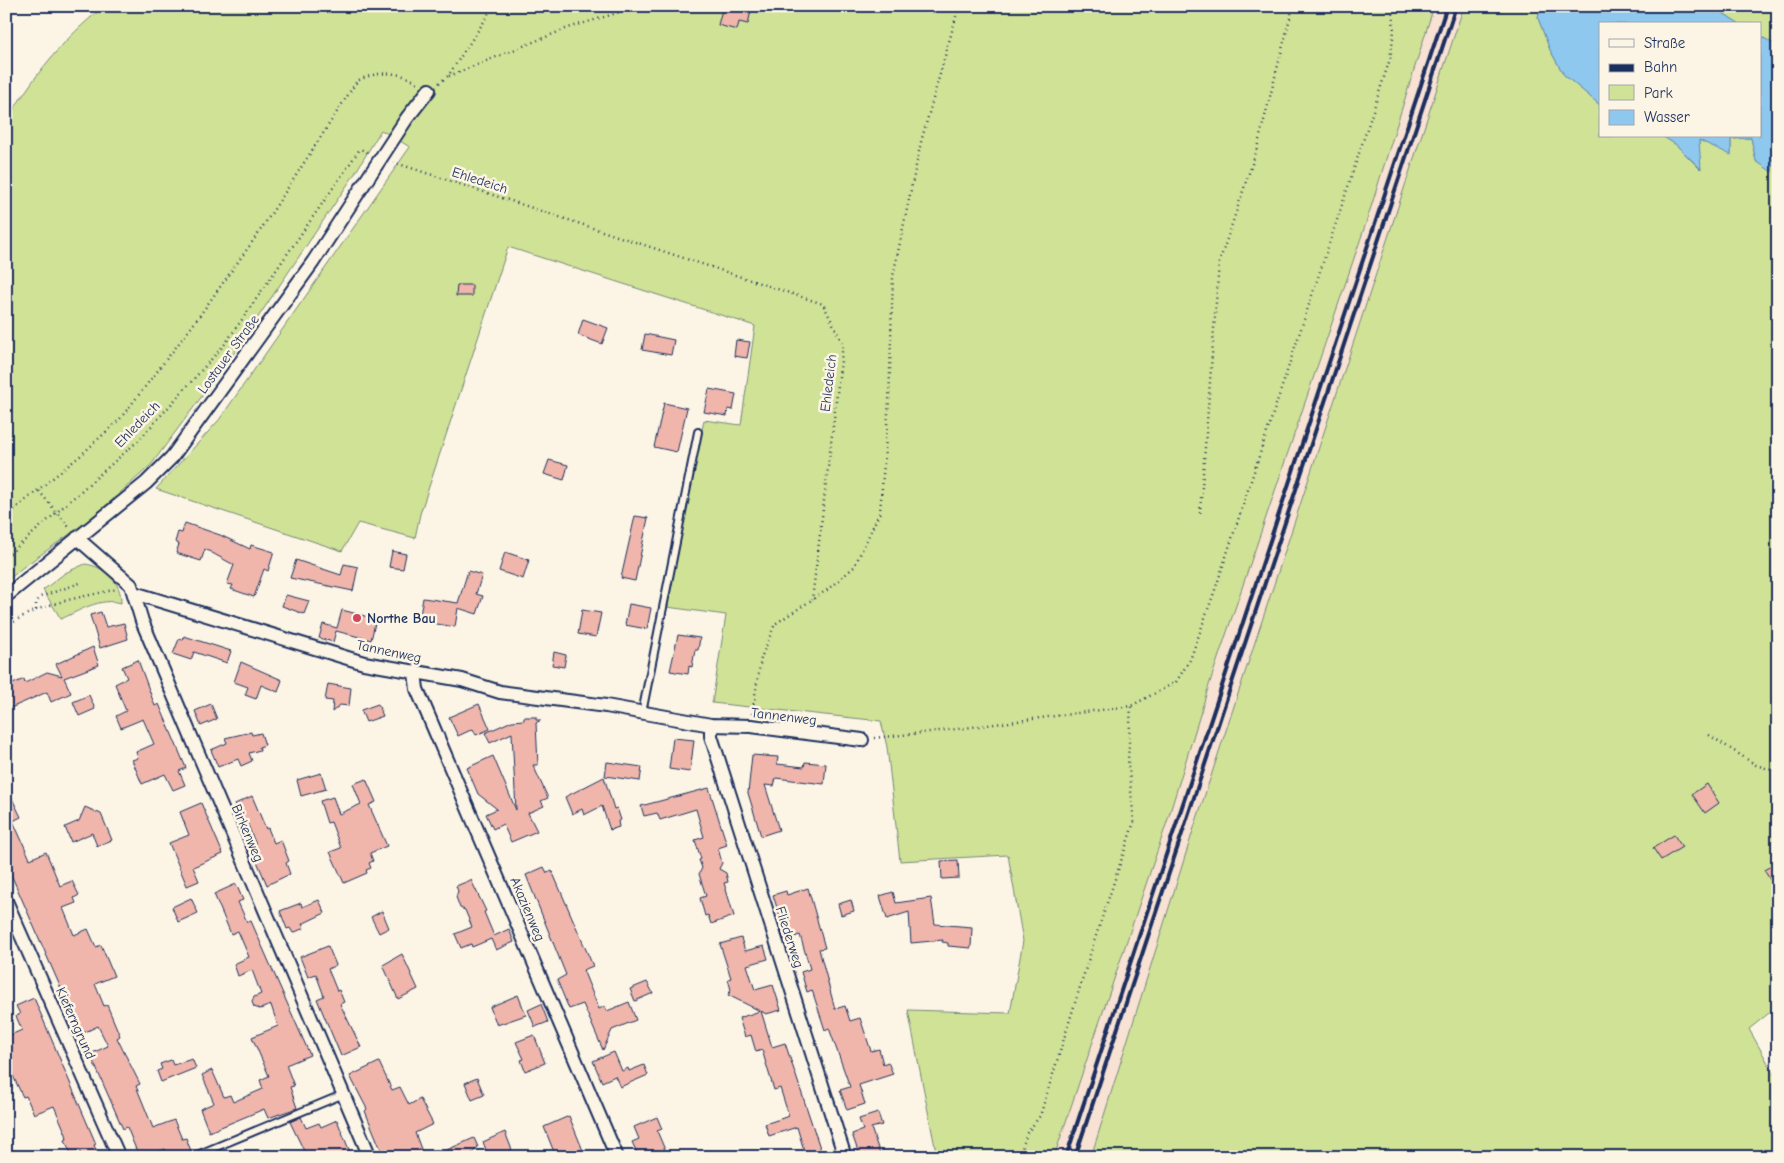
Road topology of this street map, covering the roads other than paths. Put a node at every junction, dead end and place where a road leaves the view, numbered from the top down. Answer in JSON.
{"nodes":[{"id":1,"x":429,"y":90,"type":"road end"},
{"id":2,"x":698,"y":432,"type":"dead end"},
{"id":3,"x":77,"y":538,"type":"junction"},
{"id":4,"x":133,"y":589,"type":"junction"},
{"id":5,"x":6,"y":596,"type":"edge"},
{"id":6,"x":415,"y":673,"type":"junction"},
{"id":7,"x":642,"y":713,"type":"junction"},
{"id":8,"x":711,"y":725,"type":"junction"},
{"id":9,"x":862,"y":740,"type":"road end"},
{"id":10,"x":6,"y":901,"type":"edge"},
{"id":11,"x":344,"y":1094,"type":"junction"},
{"id":12,"x":119,"y":1157,"type":"edge"},
{"id":13,"x":192,"y":1157,"type":"edge"},
{"id":14,"x":370,"y":1157,"type":"edge"},
{"id":15,"x":617,"y":1157,"type":"edge"},
{"id":16,"x":845,"y":1157,"type":"edge"}],
"edges":[{"from":1,"to":3,"type":"street","name":"Lostauer Straße"},
{"from":2,"to":7,"type":"lane"},
{"from":3,"to":4,"type":"street"},
{"from":3,"to":5,"type":"street","name":"Lostauer Straße"},
{"from":4,"to":6,"type":"street","name":"Tannenweg"},
{"from":4,"to":11,"type":"street","name":"Birkenweg"},
{"from":6,"to":7,"type":"street","name":"Tannenweg"},
{"from":6,"to":15,"type":"street","name":"Akazienweg"},
{"from":7,"to":8,"type":"street","name":"Tannenweg"},
{"from":8,"to":9,"type":"street","name":"Tannenweg"},
{"from":8,"to":16,"type":"street","name":"Fliederweg"},
{"from":10,"to":12,"type":"street","name":"Kieferngrund"},
{"from":11,"to":13,"type":"lane"},
{"from":11,"to":14,"type":"street","name":"Birkenweg"}]}
